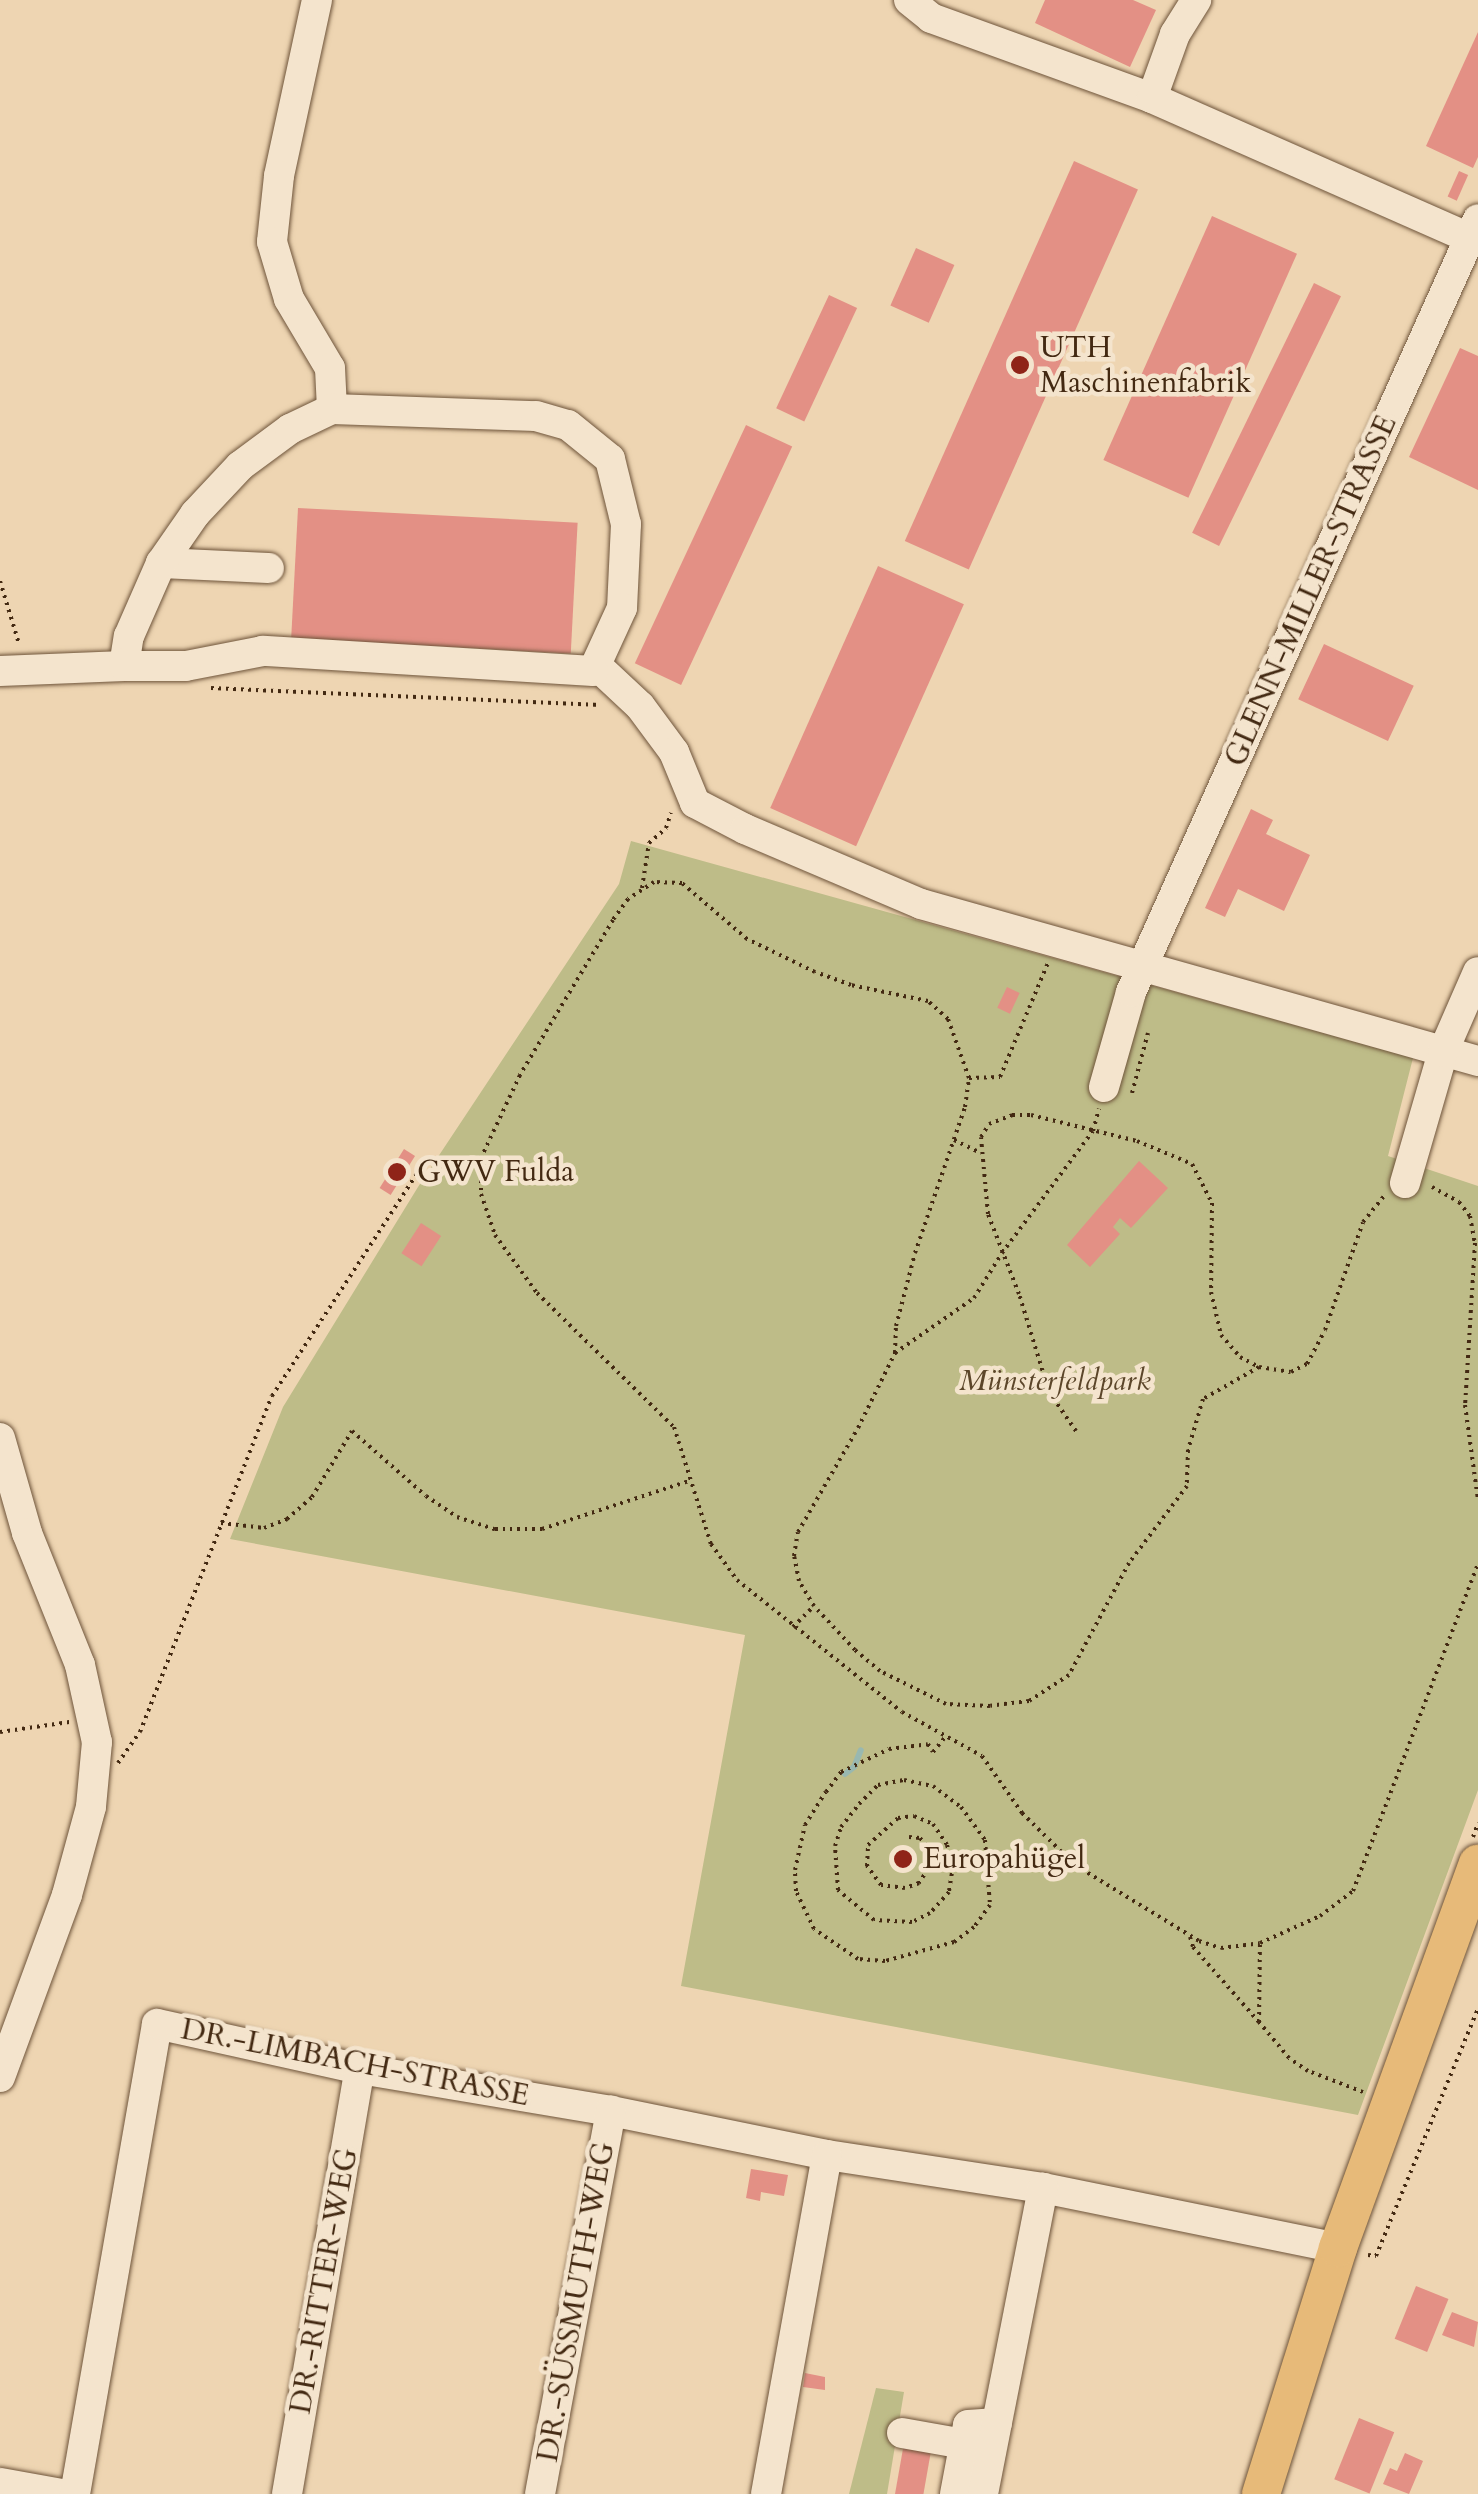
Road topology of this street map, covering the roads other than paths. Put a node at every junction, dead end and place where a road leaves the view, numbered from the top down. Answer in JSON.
{"nodes":[{"id":1,"x":317,"y":0,"type":"edge"},
{"id":2,"x":909,"y":0,"type":"edge"},
{"id":3,"x":1192,"y":9,"type":"edge"},
{"id":4,"x":1152,"y":98,"type":"junction"},
{"id":5,"x":1475,"y":233,"type":"edge"},
{"id":6,"x":332,"y":409,"type":"junction"},
{"id":7,"x":161,"y":563,"type":"junction"},
{"id":8,"x":269,"y":568,"type":"dead end"},
{"id":9,"x":596,"y":665,"type":"junction"},
{"id":10,"x":124,"y":666,"type":"junction"},
{"id":11,"x":13,"y":669,"type":"edge"},
{"id":12,"x":1145,"y":965,"type":"junction"},
{"id":13,"x":1478,"y":972,"type":"edge"},
{"id":14,"x":1443,"y":1052,"type":"junction"},
{"id":15,"x":1478,"y":1061,"type":"edge"},
{"id":16,"x":1118,"y":1090,"type":"road end"},
{"id":17,"x":1406,"y":1183,"type":"road end"},
{"id":18,"x":0,"y":1438,"type":"edge"},
{"id":19,"x":1478,"y":1864,"type":"edge"},
{"id":20,"x":360,"y":2068,"type":"junction"},
{"id":21,"x":0,"y":2077,"type":"edge"},
{"id":22,"x":611,"y":2111,"type":"junction"},
{"id":23,"x":826,"y":2155,"type":"junction"},
{"id":24,"x":1043,"y":2188,"type":"junction"},
{"id":25,"x":1343,"y":2232,"type":"junction"},
{"id":26,"x":997,"y":2424,"type":"junction"},
{"id":27,"x":902,"y":2434,"type":"dead end"},
{"id":28,"x":964,"y":2444,"type":"junction"},
{"id":29,"x":0,"y":2483,"type":"edge"},
{"id":30,"x":62,"y":2494,"type":"edge"},
{"id":31,"x":75,"y":2494,"type":"edge"},
{"id":32,"x":288,"y":2494,"type":"edge"},
{"id":33,"x":540,"y":2494,"type":"edge"},
{"id":34,"x":766,"y":2494,"type":"edge"},
{"id":35,"x":955,"y":2494,"type":"edge"},
{"id":36,"x":984,"y":2494,"type":"edge"},
{"id":37,"x":1261,"y":2494,"type":"edge"}],
"edges":[{"from":1,"to":6,"type":"street"},
{"from":2,"to":4,"type":"street"},
{"from":3,"to":4,"type":"street"},
{"from":4,"to":5,"type":"street"},
{"from":5,"to":12,"type":"street","name":"GLENN-MILLER-STRASSE"},
{"from":6,"to":7,"type":"street"},
{"from":6,"to":9,"type":"street"},
{"from":7,"to":8,"type":"street"},
{"from":7,"to":10,"type":"street"},
{"from":9,"to":10,"type":"street"},
{"from":9,"to":12,"type":"street"},
{"from":10,"to":11,"type":"street"},
{"from":12,"to":14,"type":"street"},
{"from":12,"to":16,"type":"street","name":"GLENN-MILLER-STRASSE"},
{"from":13,"to":14,"type":"street"},
{"from":14,"to":15,"type":"street"},
{"from":14,"to":17,"type":"street"},
{"from":18,"to":21,"type":"street"},
{"from":19,"to":25,"type":"main road"},
{"from":20,"to":22,"type":"street","name":"DR.-LIMBACH-STRASSE"},
{"from":20,"to":31,"type":"street","name":"DR.-LIMBACH-STRASSE"},
{"from":20,"to":32,"type":"street","name":"DR.-RITTER-WEG"},
{"from":22,"to":23,"type":"street","name":"DR.-LIMBACH-STRASSE"},
{"from":22,"to":33,"type":"street","name":"DR.-SÜSSMUTH-WEG"},
{"from":23,"to":24,"type":"street","name":"DR.-LIMBACH-STRASSE"},
{"from":23,"to":34,"type":"street"},
{"from":24,"to":25,"type":"street","name":"DR.-LIMBACH-STRASSE"},
{"from":24,"to":26,"type":"street"},
{"from":25,"to":37,"type":"main road"},
{"from":26,"to":28,"type":"street"},
{"from":26,"to":36,"type":"street"},
{"from":27,"to":28,"type":"street"},
{"from":28,"to":35,"type":"street"},
{"from":29,"to":30,"type":"street"}]}
